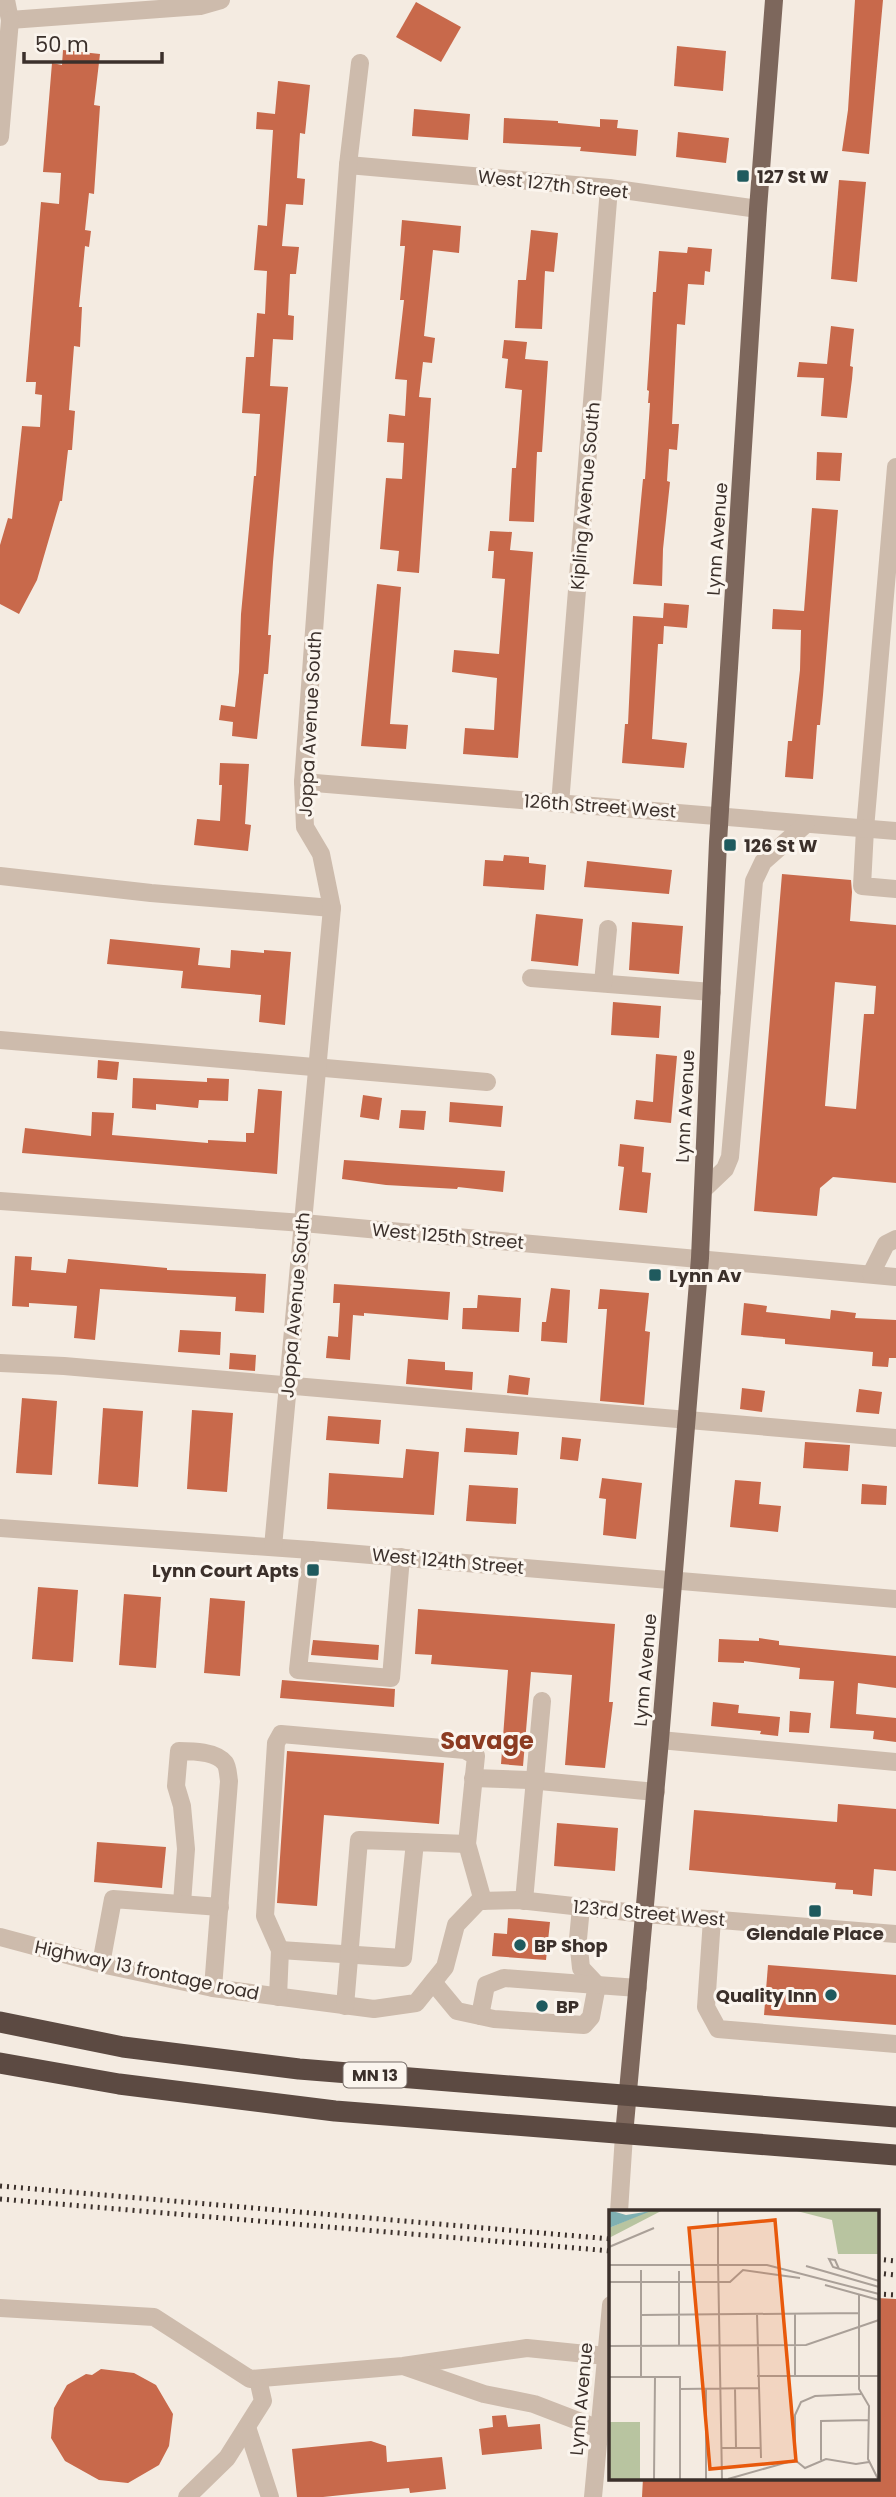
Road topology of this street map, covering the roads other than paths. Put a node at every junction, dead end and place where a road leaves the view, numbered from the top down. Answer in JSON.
{"nodes":[{"id":1,"x":6,"y":0,"type":"edge"},
{"id":2,"x":221,"y":0,"type":"edge"},
{"id":3,"x":774,"y":0,"type":"edge"},
{"id":4,"x":10,"y":20,"type":"junction"},
{"id":5,"x":360,"y":63,"type":"dead end"},
{"id":6,"x":0,"y":137,"type":"edge"},
{"id":7,"x":348,"y":165,"type":"junction"},
{"id":8,"x":609,"y":188,"type":"junction"},
{"id":9,"x":758,"y":209,"type":"junction"},
{"id":10,"x":896,"y":467,"type":"edge"},
{"id":11,"x":303,"y":782,"type":"junction"},
{"id":12,"x":560,"y":804,"type":"junction"},
{"id":13,"x":720,"y":816,"type":"junction"},
{"id":14,"x":806,"y":824,"type":"junction"},
{"id":15,"x":865,"y":829,"type":"junction"},
{"id":16,"x":896,"y":831,"type":"edge"},
{"id":17,"x":0,"y":876,"type":"edge"},
{"id":18,"x":896,"y":889,"type":"edge"},
{"id":19,"x":332,"y":908,"type":"junction"},
{"id":20,"x":608,"y":929,"type":"dead end"},
{"id":21,"x":531,"y":978,"type":"dead end"},
{"id":22,"x":603,"y":983,"type":"junction"},
{"id":23,"x":712,"y":992,"type":"junction"},
{"id":24,"x":0,"y":1040,"type":"edge"},
{"id":25,"x":317,"y":1067,"type":"junction"},
{"id":26,"x":487,"y":1082,"type":"dead end"},
{"id":27,"x":703,"y":1190,"type":"junction"},
{"id":28,"x":0,"y":1201,"type":"edge"},
{"id":29,"x":303,"y":1223,"type":"junction"},
{"id":30,"x":896,"y":1239,"type":"edge"},
{"id":31,"x":700,"y":1258,"type":"junction"},
{"id":32,"x":871,"y":1275,"type":"junction"},
{"id":33,"x":896,"y":1277,"type":"edge"},
{"id":34,"x":0,"y":1363,"type":"edge"},
{"id":35,"x":288,"y":1387,"type":"junction"},
{"id":36,"x":686,"y":1420,"type":"junction"},
{"id":37,"x":896,"y":1438,"type":"edge"},
{"id":38,"x":0,"y":1528,"type":"edge"},
{"id":39,"x":272,"y":1547,"type":"junction"},
{"id":40,"x":311,"y":1550,"type":"junction"},
{"id":41,"x":401,"y":1557,"type":"junction"},
{"id":42,"x":673,"y":1580,"type":"junction"},
{"id":43,"x":896,"y":1599,"type":"edge"},
{"id":44,"x":542,"y":1701,"type":"dead end"},
{"id":45,"x":660,"y":1740,"type":"junction"},
{"id":46,"x":896,"y":1762,"type":"edge"},
{"id":47,"x":473,"y":1778,"type":"junction"},
{"id":48,"x":534,"y":1781,"type":"junction"},
{"id":49,"x":656,"y":1792,"type":"junction"},
{"id":50,"x":415,"y":1842,"type":"junction"},
{"id":51,"x":467,"y":1844,"type":"junction"},
{"id":52,"x":483,"y":1901,"type":"junction"},
{"id":53,"x":524,"y":1901,"type":"junction"},
{"id":54,"x":182,"y":1903,"type":"junction"},
{"id":55,"x":220,"y":1907,"type":"junction"},
{"id":56,"x":581,"y":1907,"type":"junction"},
{"id":57,"x":645,"y":1914,"type":"junction"},
{"id":58,"x":712,"y":1919,"type":"junction"},
{"id":59,"x":896,"y":1934,"type":"edge"},
{"id":60,"x":0,"y":1937,"type":"edge"},
{"id":61,"x":280,"y":1950,"type":"junction"},
{"id":62,"x":350,"y":1955,"type":"junction"},
{"id":63,"x":101,"y":1964,"type":"junction"},
{"id":64,"x":433,"y":1982,"type":"junction"},
{"id":65,"x":597,"y":1985,"type":"junction"},
{"id":66,"x":213,"y":1988,"type":"junction"},
{"id":67,"x":638,"y":1988,"type":"junction"},
{"id":68,"x":278,"y":1997,"type":"junction"},
{"id":69,"x":345,"y":2006,"type":"junction"},
{"id":70,"x":480,"y":2016,"type":"junction"},
{"id":71,"x":0,"y":2022,"type":"edge"},
{"id":72,"x":896,"y":2044,"type":"edge"},
{"id":73,"x":0,"y":2063,"type":"edge"},
{"id":74,"x":628,"y":2096,"type":"junction"},
{"id":75,"x":896,"y":2117,"type":"edge"},
{"id":76,"x":624,"y":2135,"type":"junction"},
{"id":77,"x":896,"y":2155,"type":"edge"},
{"id":78,"x":619,"y":2210,"type":"edge"},
{"id":79,"x":0,"y":2308,"type":"edge"},
{"id":80,"x":609,"y":2330,"type":"edge"},
{"id":81,"x":607,"y":2356,"type":"junction"},
{"id":82,"x":403,"y":2366,"type":"junction"},
{"id":83,"x":258,"y":2379,"type":"junction"},
{"id":84,"x":247,"y":2427,"type":"junction"},
{"id":85,"x":599,"y":2429,"type":"junction"},
{"id":86,"x":187,"y":2497,"type":"edge"},
{"id":87,"x":270,"y":2497,"type":"edge"},
{"id":88,"x":593,"y":2497,"type":"edge"}],
"edges":[{"from":1,"to":4,"type":"street"},
{"from":2,"to":4,"type":"street"},
{"from":3,"to":9,"type":"main road","name":"Lynn Avenue"},
{"from":4,"to":6,"type":"street"},
{"from":5,"to":7,"type":"street","name":"Joppa Avenue South"},
{"from":7,"to":8,"type":"street","name":"West 127th Street"},
{"from":7,"to":11,"type":"street","name":"Joppa Avenue South"},
{"from":8,"to":9,"type":"street","name":"West 127th Street"},
{"from":8,"to":12,"type":"street","name":"Kipling Avenue South"},
{"from":9,"to":13,"type":"main road","name":"Lynn Avenue"},
{"from":10,"to":15,"type":"street"},
{"from":11,"to":12,"type":"street","name":"126th Street West"},
{"from":11,"to":19,"type":"street","name":"Joppa Avenue South"},
{"from":12,"to":13,"type":"street","name":"126th Street West"},
{"from":13,"to":14,"type":"street","name":"126th Street West"},
{"from":13,"to":23,"type":"main road","name":"Lynn Avenue"},
{"from":14,"to":15,"type":"street","name":"126th Street West"},
{"from":14,"to":27,"type":"street"},
{"from":15,"to":16,"type":"street","name":"126th Street West"},
{"from":15,"to":18,"type":"street"},
{"from":17,"to":19,"type":"street"},
{"from":19,"to":25,"type":"street","name":"Joppa Avenue South"},
{"from":20,"to":22,"type":"street"},
{"from":21,"to":22,"type":"street"},
{"from":22,"to":23,"type":"street"},
{"from":23,"to":27,"type":"main road","name":"Lynn Avenue"},
{"from":24,"to":25,"type":"street"},
{"from":25,"to":26,"type":"street"},
{"from":25,"to":29,"type":"street","name":"Joppa Avenue South"},
{"from":27,"to":31,"type":"main road","name":"Lynn Avenue"},
{"from":28,"to":29,"type":"street","name":"West 125th Street"},
{"from":29,"to":31,"type":"street","name":"West 125th Street"},
{"from":29,"to":35,"type":"street","name":"Joppa Avenue South"},
{"from":30,"to":32,"type":"street"},
{"from":31,"to":32,"type":"street","name":"West 125th Street"},
{"from":31,"to":36,"type":"main road","name":"Lynn Avenue"},
{"from":32,"to":33,"type":"street","name":"West 125th Street"},
{"from":34,"to":35,"type":"street"},
{"from":35,"to":36,"type":"street"},
{"from":35,"to":39,"type":"street","name":"Joppa Avenue South"},
{"from":36,"to":37,"type":"street"},
{"from":36,"to":42,"type":"main road","name":"Lynn Avenue"},
{"from":38,"to":39,"type":"street","name":"West 124th Street"},
{"from":39,"to":40,"type":"street","name":"West 124th Street"},
{"from":40,"to":41,"type":"street","name":"West 124th Street"},
{"from":40,"to":41,"type":"street"},
{"from":41,"to":42,"type":"street","name":"West 124th Street"},
{"from":42,"to":43,"type":"street","name":"West 124th Street"},
{"from":42,"to":45,"type":"main road","name":"Lynn Avenue"},
{"from":44,"to":48,"type":"street"},
{"from":45,"to":46,"type":"street"},
{"from":45,"to":49,"type":"main road","name":"Lynn Avenue"},
{"from":47,"to":48,"type":"street"},
{"from":47,"to":51,"type":"street"},
{"from":47,"to":61,"type":"street"},
{"from":48,"to":49,"type":"street"},
{"from":48,"to":53,"type":"street"},
{"from":49,"to":57,"type":"main road","name":"Lynn Avenue"},
{"from":50,"to":51,"type":"street"},
{"from":50,"to":62,"type":"street"},
{"from":50,"to":62,"type":"street"},
{"from":51,"to":52,"type":"street"},
{"from":52,"to":53,"type":"street","name":"123rd Street West"},
{"from":52,"to":64,"type":"street","name":"Highway 13 frontage road"},
{"from":53,"to":56,"type":"street","name":"123rd Street West"},
{"from":54,"to":55,"type":"street"},
{"from":54,"to":55,"type":"street"},
{"from":54,"to":63,"type":"street"},
{"from":55,"to":66,"type":"street"},
{"from":56,"to":57,"type":"street","name":"123rd Street West"},
{"from":56,"to":65,"type":"street"},
{"from":57,"to":58,"type":"street","name":"123rd Street West"},
{"from":57,"to":67,"type":"main road","name":"Lynn Avenue"},
{"from":58,"to":59,"type":"street","name":"123rd Street West"},
{"from":58,"to":72,"type":"street"},
{"from":60,"to":63,"type":"street","name":"Highway 13 frontage road"},
{"from":61,"to":62,"type":"street"},
{"from":61,"to":68,"type":"street"},
{"from":62,"to":69,"type":"street"},
{"from":63,"to":66,"type":"street","name":"Highway 13 frontage road"},
{"from":64,"to":69,"type":"street","name":"Highway 13 frontage road"},
{"from":64,"to":70,"type":"street"},
{"from":65,"to":67,"type":"street"},
{"from":65,"to":70,"type":"street"},
{"from":65,"to":70,"type":"street"},
{"from":66,"to":68,"type":"street","name":"Highway 13 frontage road"},
{"from":67,"to":74,"type":"main road","name":"Lynn Avenue"},
{"from":68,"to":69,"type":"street","name":"Highway 13 frontage road"},
{"from":71,"to":74,"type":"highway","number":"MN 13"},
{"from":73,"to":76,"type":"highway","number":"MN 13"},
{"from":74,"to":75,"type":"highway","number":"MN 13"},
{"from":74,"to":76,"type":"main road","name":"Lynn Avenue"},
{"from":76,"to":77,"type":"highway","number":"MN 13"},
{"from":76,"to":78,"type":"street","name":"Lynn Avenue"},
{"from":79,"to":83,"type":"street"},
{"from":80,"to":81,"type":"street","name":"Lynn Avenue"},
{"from":81,"to":82,"type":"street"},
{"from":81,"to":85,"type":"street","name":"Lynn Avenue"},
{"from":82,"to":83,"type":"street"},
{"from":82,"to":85,"type":"street"},
{"from":83,"to":84,"type":"street"},
{"from":84,"to":86,"type":"street"},
{"from":84,"to":87,"type":"street"},
{"from":85,"to":88,"type":"street","name":"Lynn Avenue"}]}
